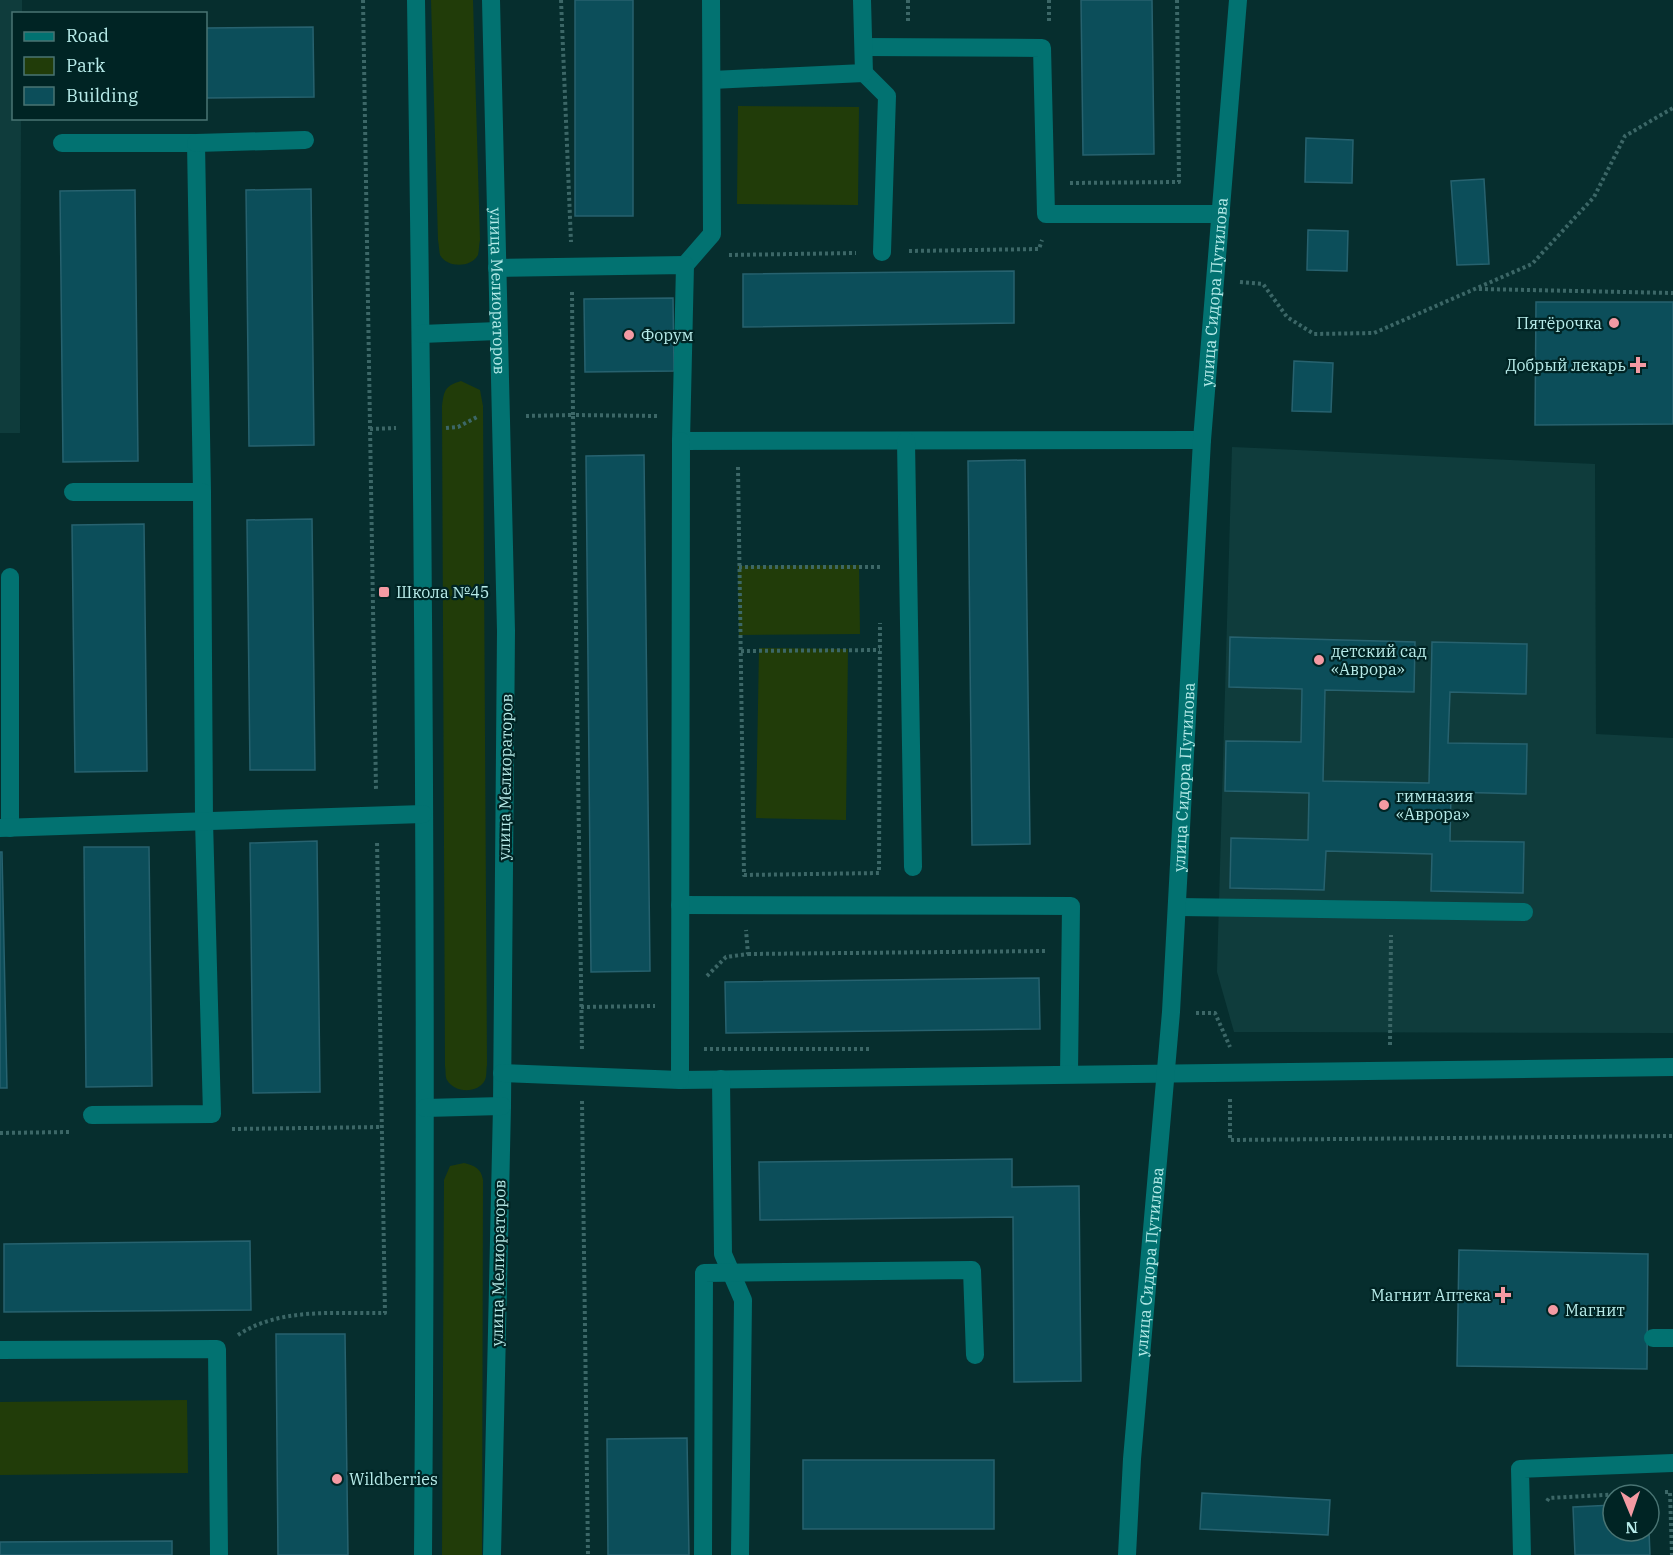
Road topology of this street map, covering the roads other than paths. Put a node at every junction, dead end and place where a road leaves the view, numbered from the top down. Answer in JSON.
{"nodes":[{"id":1,"x":416,"y":0,"type":"edge"},
{"id":2,"x":491,"y":0,"type":"edge"},
{"id":3,"x":711,"y":0,"type":"edge"},
{"id":4,"x":862,"y":0,"type":"edge"},
{"id":5,"x":1238,"y":0,"type":"edge"},
{"id":6,"x":864,"y":47,"type":"junction"},
{"id":7,"x":864,"y":73,"type":"junction"},
{"id":8,"x":712,"y":80,"type":"junction"},
{"id":9,"x":305,"y":140,"type":"dead end"},
{"id":10,"x":62,"y":143,"type":"dead end"},
{"id":11,"x":196,"y":143,"type":"junction"},
{"id":12,"x":1221,"y":214,"type":"junction"},
{"id":13,"x":882,"y":252,"type":"road end"},
{"id":14,"x":689,"y":260,"type":"junction"},
{"id":15,"x":497,"y":268,"type":"junction"},
{"id":16,"x":498,"y":331,"type":"junction"},
{"id":17,"x":421,"y":334,"type":"junction"},
{"id":18,"x":1202,"y":440,"type":"junction"},
{"id":19,"x":681,"y":441,"type":"junction"},
{"id":20,"x":906,"y":441,"type":"junction"},
{"id":21,"x":73,"y":492,"type":"dead end"},
{"id":22,"x":202,"y":492,"type":"junction"},
{"id":23,"x":10,"y":577,"type":"dead end"},
{"id":24,"x":423,"y":814,"type":"junction"},
{"id":25,"x":204,"y":821,"type":"junction"},
{"id":26,"x":5,"y":828,"type":"edge"},
{"id":27,"x":913,"y":867,"type":"dead end"},
{"id":28,"x":680,"y":905,"type":"junction"},
{"id":29,"x":1178,"y":907,"type":"junction"},
{"id":30,"x":1524,"y":912,"type":"dead end"},
{"id":31,"x":1673,"y":1067,"type":"edge"},
{"id":32,"x":502,"y":1073,"type":"junction"},
{"id":33,"x":1166,"y":1073,"type":"junction"},
{"id":34,"x":1069,"y":1074,"type":"junction"},
{"id":35,"x":721,"y":1079,"type":"junction"},
{"id":36,"x":680,"y":1080,"type":"junction"},
{"id":37,"x":502,"y":1106,"type":"junction"},
{"id":38,"x":425,"y":1108,"type":"junction"},
{"id":39,"x":92,"y":1115,"type":"dead end"},
{"id":40,"x":732,"y":1274,"type":"junction"},
{"id":41,"x":1653,"y":1338,"type":"dead end"},
{"id":42,"x":1673,"y":1338,"type":"edge"},
{"id":43,"x":0,"y":1350,"type":"edge"},
{"id":44,"x":975,"y":1355,"type":"dead end"},
{"id":45,"x":1673,"y":1463,"type":"edge"},
{"id":46,"x":219,"y":1555,"type":"edge"},
{"id":47,"x":423,"y":1555,"type":"edge"},
{"id":48,"x":492,"y":1555,"type":"edge"},
{"id":49,"x":703,"y":1555,"type":"edge"},
{"id":50,"x":740,"y":1555,"type":"edge"},
{"id":51,"x":1127,"y":1555,"type":"edge"},
{"id":52,"x":1522,"y":1555,"type":"edge"}],
"edges":[{"from":1,"to":17,"type":"street"},
{"from":2,"to":15,"type":"street","name":"улица Мелиораторов"},
{"from":3,"to":8,"type":"street"},
{"from":4,"to":6,"type":"street"},
{"from":5,"to":12,"type":"street","name":"улица Сидора Путилова"},
{"from":6,"to":7,"type":"street"},
{"from":6,"to":12,"type":"street"},
{"from":7,"to":8,"type":"street"},
{"from":7,"to":13,"type":"street"},
{"from":8,"to":14,"type":"street"},
{"from":9,"to":11,"type":"street"},
{"from":10,"to":11,"type":"street"},
{"from":11,"to":22,"type":"street"},
{"from":12,"to":18,"type":"street","name":"улица Сидора Путилова"},
{"from":14,"to":15,"type":"street"},
{"from":14,"to":19,"type":"street"},
{"from":15,"to":16,"type":"street","name":"улица Мелиораторов"},
{"from":16,"to":17,"type":"street"},
{"from":16,"to":32,"type":"street","name":"улица Мелиораторов"},
{"from":17,"to":24,"type":"street"},
{"from":18,"to":20,"type":"street"},
{"from":18,"to":29,"type":"street","name":"улица Сидора Путилова"},
{"from":19,"to":20,"type":"street"},
{"from":19,"to":28,"type":"street"},
{"from":20,"to":27,"type":"street"},
{"from":21,"to":22,"type":"street"},
{"from":22,"to":25,"type":"street"},
{"from":23,"to":26,"type":"street"},
{"from":24,"to":25,"type":"street"},
{"from":24,"to":38,"type":"street"},
{"from":25,"to":26,"type":"street"},
{"from":25,"to":39,"type":"street"},
{"from":28,"to":34,"type":"street"},
{"from":28,"to":36,"type":"street"},
{"from":29,"to":30,"type":"street"},
{"from":29,"to":33,"type":"street","name":"улица Сидора Путилова"},
{"from":31,"to":33,"type":"street"},
{"from":32,"to":36,"type":"street"},
{"from":32,"to":37,"type":"street","name":"улица Мелиораторов"},
{"from":33,"to":34,"type":"street"},
{"from":33,"to":51,"type":"street","name":"улица Сидора Путилова"},
{"from":34,"to":35,"type":"street"},
{"from":35,"to":36,"type":"street"},
{"from":35,"to":40,"type":"street"},
{"from":37,"to":38,"type":"street"},
{"from":37,"to":48,"type":"street","name":"улица Мелиораторов"},
{"from":38,"to":47,"type":"street"},
{"from":40,"to":44,"type":"street"},
{"from":40,"to":49,"type":"street"},
{"from":40,"to":50,"type":"street"},
{"from":41,"to":42,"type":"street"},
{"from":43,"to":46,"type":"street"},
{"from":45,"to":52,"type":"street"}]}
